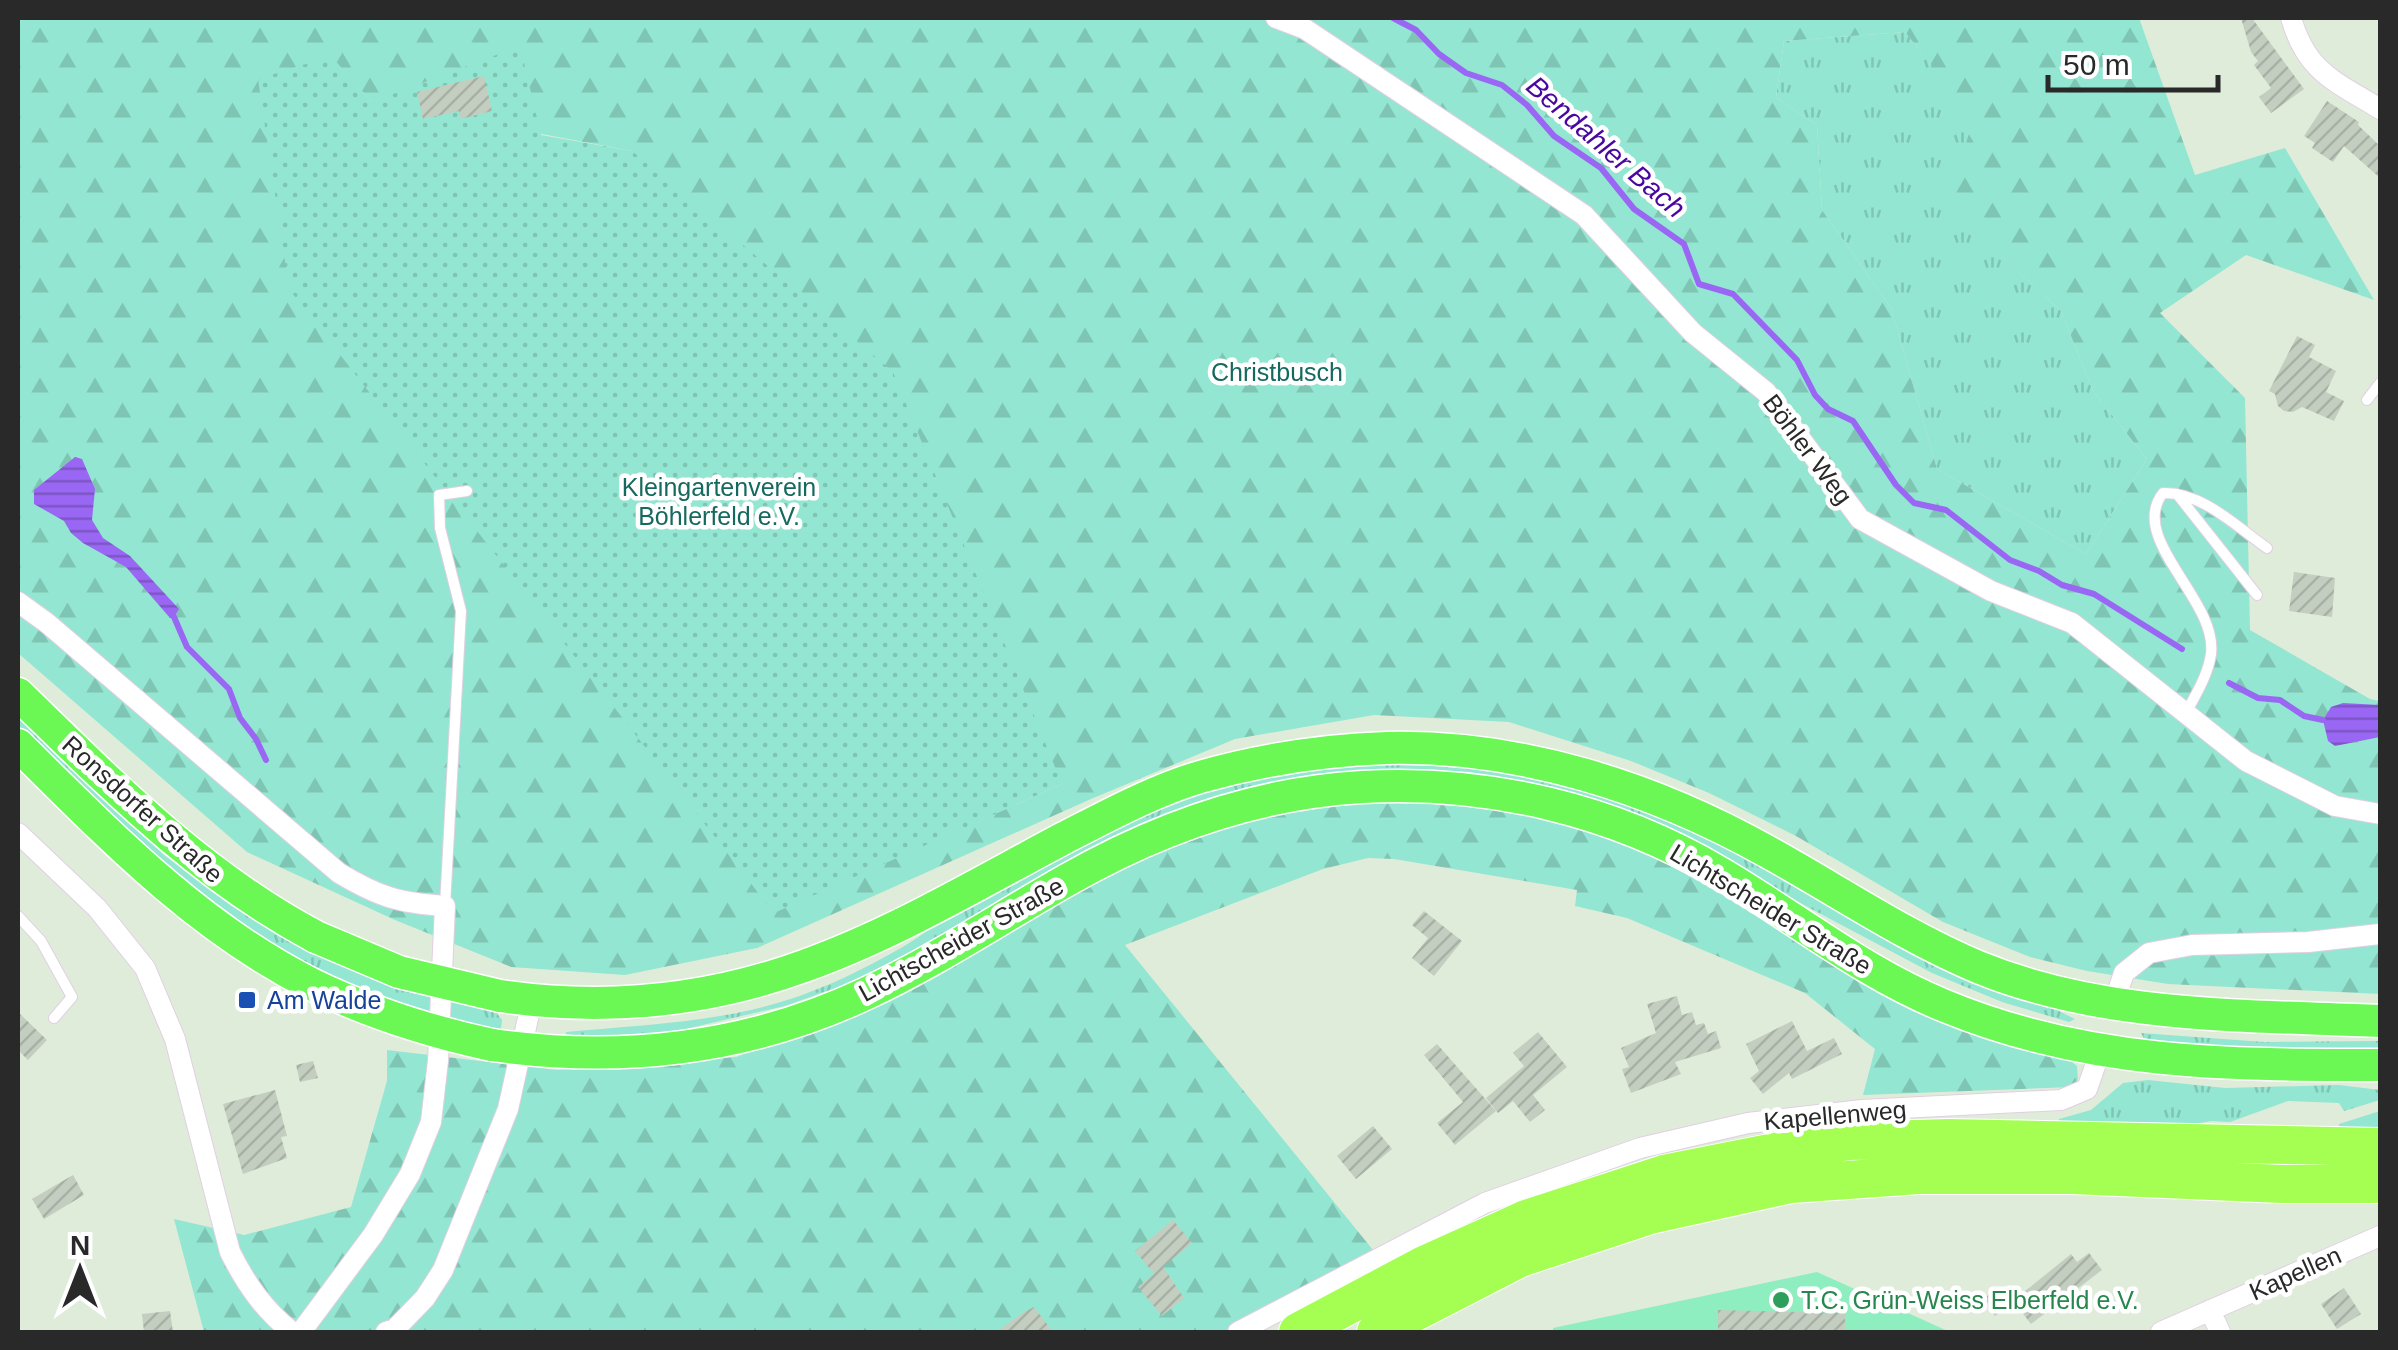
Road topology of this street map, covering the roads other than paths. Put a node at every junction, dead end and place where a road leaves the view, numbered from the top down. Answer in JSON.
{"nodes":[{"id":1,"x":1276,"y":18,"type":"edge"},
{"id":2,"x":2291,"y":18,"type":"edge"},
{"id":3,"x":2380,"y":110,"type":"edge"},
{"id":4,"x":2380,"y":384,"type":"edge"},
{"id":5,"x":2367,"y":400,"type":"dead end"},
{"id":6,"x":468,"y":492,"type":"dead end"},
{"id":7,"x":2176,"y":492,"type":"junction"},
{"id":8,"x":2267,"y":548,"type":"dead end"},
{"id":9,"x":2257,"y":595,"type":"dead end"},
{"id":10,"x":18,"y":602,"type":"edge"},
{"id":11,"x":18,"y":694,"type":"edge"},
{"id":12,"x":2186,"y":711,"type":"junction"},
{"id":13,"x":18,"y":745,"type":"edge"},
{"id":14,"x":2380,"y":814,"type":"edge"},
{"id":15,"x":18,"y":833,"type":"edge"},
{"id":16,"x":445,"y":906,"type":"junction"},
{"id":17,"x":18,"y":916,"type":"edge"},
{"id":18,"x":2380,"y":934,"type":"edge"},
{"id":19,"x":516,"y":998,"type":"junction"},
{"id":20,"x":2112,"y":1005,"type":"junction"},
{"id":21,"x":54,"y":1018,"type":"dead end"},
{"id":22,"x":2380,"y":1022,"type":"edge"},
{"id":23,"x":506,"y":1047,"type":"junction"},
{"id":24,"x":2100,"y":1052,"type":"junction"},
{"id":25,"x":2380,"y":1065,"type":"edge"},
{"id":26,"x":2380,"y":1146,"type":"edge"},
{"id":27,"x":2380,"y":1184,"type":"edge"},
{"id":28,"x":2380,"y":1236,"type":"edge"},
{"id":29,"x":2210,"y":1310,"type":"junction"},
{"id":30,"x":292,"y":1332,"type":"edge"},
{"id":31,"x":301,"y":1332,"type":"edge"},
{"id":32,"x":386,"y":1332,"type":"edge"},
{"id":33,"x":1238,"y":1332,"type":"edge"},
{"id":34,"x":1298,"y":1332,"type":"edge"},
{"id":35,"x":1376,"y":1332,"type":"edge"},
{"id":36,"x":2161,"y":1332,"type":"edge"},
{"id":37,"x":2220,"y":1332,"type":"edge"}],
"edges":[{"from":1,"to":12,"type":"street","name":"Böhler Weg"},
{"from":2,"to":3,"type":"street"},
{"from":4,"to":5,"type":"lane"},
{"from":6,"to":16,"type":"lane"},
{"from":7,"to":8,"type":"lane"},
{"from":7,"to":9,"type":"lane"},
{"from":7,"to":12,"type":"lane"},
{"from":10,"to":16,"type":"street"},
{"from":11,"to":19,"type":"main road","name":"Ronsdorfer Straße","bridge":true},
{"from":12,"to":14,"type":"street","name":"Böhler Weg"},
{"from":13,"to":23,"type":"main road","name":"Ronsdorfer Straße","bridge":true},
{"from":15,"to":30,"type":"street"},
{"from":16,"to":31,"type":"street"},
{"from":17,"to":21,"type":"lane"},
{"from":18,"to":20,"type":"street","name":"Kapellenweg"},
{"from":19,"to":20,"type":"main road","name":"Lichtscheider Straße"},
{"from":19,"to":23,"type":"street"},
{"from":20,"to":22,"type":"main road","name":"Lichtscheider Straße"},
{"from":20,"to":24,"type":"main road","name":"Kapellenweg"},
{"from":23,"to":24,"type":"main road","name":"Lichtscheider Straße"},
{"from":23,"to":32,"type":"street"},
{"from":24,"to":25,"type":"main road","name":"Lichtscheider Straße"},
{"from":24,"to":33,"type":"street","name":"Kapellenweg"},
{"from":26,"to":34,"type":"highway"},
{"from":27,"to":35,"type":"highway"},
{"from":28,"to":29,"type":"street","name":"Kapellen"},
{"from":29,"to":36,"type":"street","name":"Kapellen"},
{"from":29,"to":37,"type":"street"}]}
